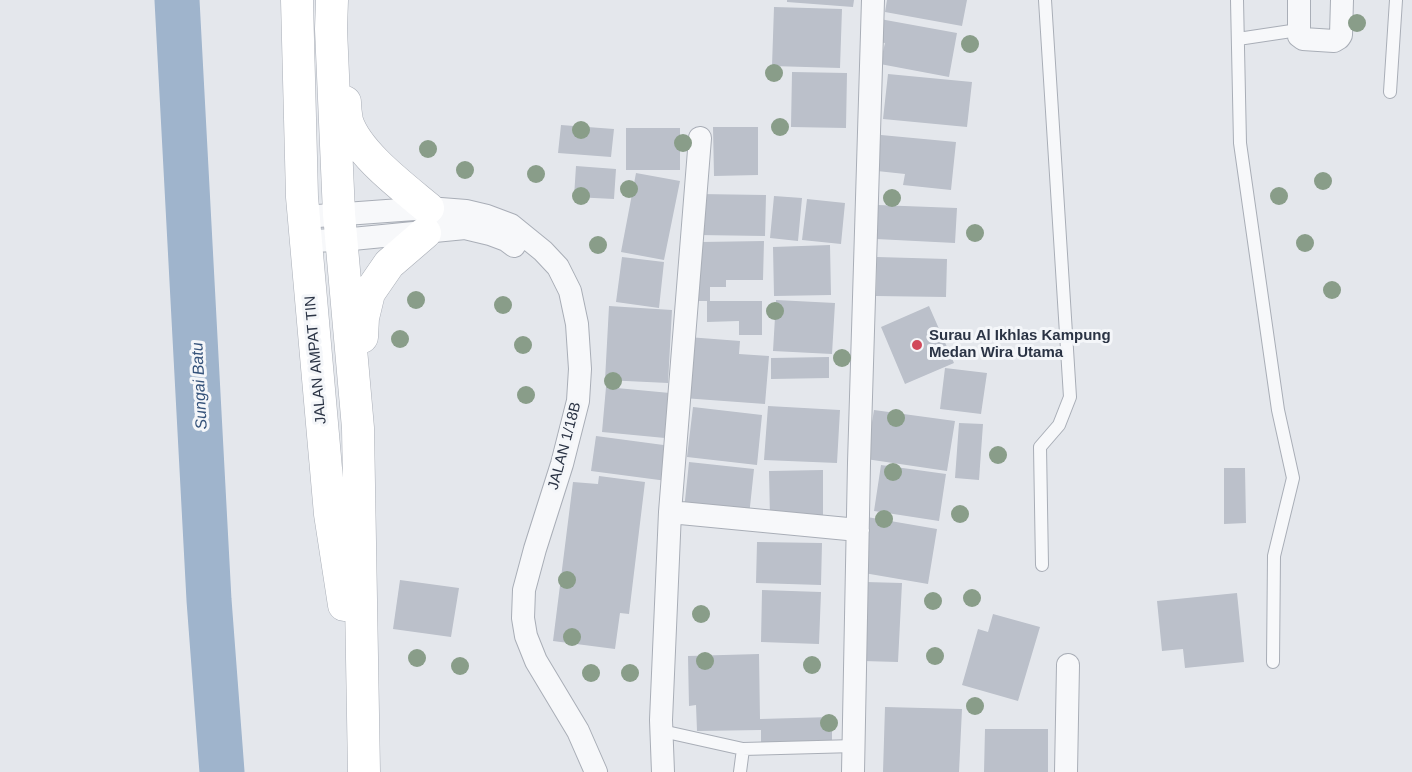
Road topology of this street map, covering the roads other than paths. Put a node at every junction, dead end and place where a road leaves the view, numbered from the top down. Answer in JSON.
{"nodes":[{"id":1,"x":297,"y":0,"type":"edge"},
{"id":2,"x":332,"y":0,"type":"edge"},
{"id":3,"x":873,"y":0,"type":"edge"},
{"id":4,"x":1045,"y":0,"type":"edge"},
{"id":5,"x":1237,"y":0,"type":"edge"},
{"id":6,"x":1299,"y":0,"type":"edge"},
{"id":7,"x":1342,"y":0,"type":"edge"},
{"id":8,"x":1396,"y":0,"type":"edge"},
{"id":9,"x":1298,"y":30,"type":"junction"},
{"id":10,"x":1238,"y":39,"type":"junction"},
{"id":11,"x":1390,"y":92,"type":"dead end"},
{"id":12,"x":700,"y":138,"type":"dead end"},
{"id":13,"x":427,"y":221,"type":"junction"},
{"id":14,"x":340,"y":227,"type":"junction"},
{"id":15,"x":305,"y":229,"type":"junction"},
{"id":16,"x":358,"y":428,"type":"junction"},
{"id":17,"x":670,"y":512,"type":"junction"},
{"id":18,"x":858,"y":530,"type":"junction"},
{"id":19,"x":1042,"y":565,"type":"dead end"},
{"id":20,"x":1273,"y":662,"type":"dead end"},
{"id":21,"x":1068,"y":665,"type":"dead end"},
{"id":22,"x":362,"y":718,"type":"junction"},
{"id":23,"x":662,"y":731,"type":"junction"},
{"id":24,"x":855,"y":746,"type":"junction"},
{"id":25,"x":742,"y":749,"type":"junction"},
{"id":26,"x":364,"y":772,"type":"edge"},
{"id":27,"x":580,"y":772,"type":"edge"},
{"id":28,"x":596,"y":772,"type":"edge"},
{"id":29,"x":663,"y":772,"type":"edge"},
{"id":30,"x":740,"y":772,"type":"edge"},
{"id":31,"x":854,"y":772,"type":"edge"},
{"id":32,"x":1066,"y":772,"type":"edge"}],
"edges":[{"from":1,"to":15,"type":"street","name":"JALAN AMPAT TIN"},
{"from":2,"to":13,"type":"street"},
{"from":2,"to":14,"type":"street","name":"JALAN AMPAT TIN"},
{"from":3,"to":18,"type":"street"},
{"from":4,"to":19,"type":"lane"},
{"from":5,"to":10,"type":"lane"},
{"from":6,"to":9,"type":"street"},
{"from":7,"to":9,"type":"street"},
{"from":8,"to":11,"type":"lane"},
{"from":9,"to":10,"type":"lane"},
{"from":10,"to":20,"type":"lane"},
{"from":12,"to":17,"type":"street"},
{"from":13,"to":14,"type":"street","name":"JALAN 1/18B"},
{"from":13,"to":16,"type":"street"},
{"from":13,"to":27,"type":"street","name":"JALAN 1/18B"},
{"from":13,"to":28,"type":"street","name":"JALAN 1/18B"},
{"from":14,"to":15,"type":"street","name":"JALAN 1/18B"},
{"from":14,"to":16,"type":"street","name":"JALAN AMPAT TIN"},
{"from":15,"to":22,"type":"street","name":"JALAN AMPAT TIN"},
{"from":16,"to":22,"type":"street","name":"JALAN AMPAT TIN"},
{"from":17,"to":18,"type":"street"},
{"from":17,"to":23,"type":"street"},
{"from":18,"to":24,"type":"street"},
{"from":21,"to":32,"type":"street"},
{"from":22,"to":26,"type":"street","name":"JALAN AMPAT TIN"},
{"from":23,"to":25,"type":"lane"},
{"from":23,"to":29,"type":"street"},
{"from":24,"to":25,"type":"lane"},
{"from":24,"to":31,"type":"street"},
{"from":25,"to":30,"type":"lane"}]}
